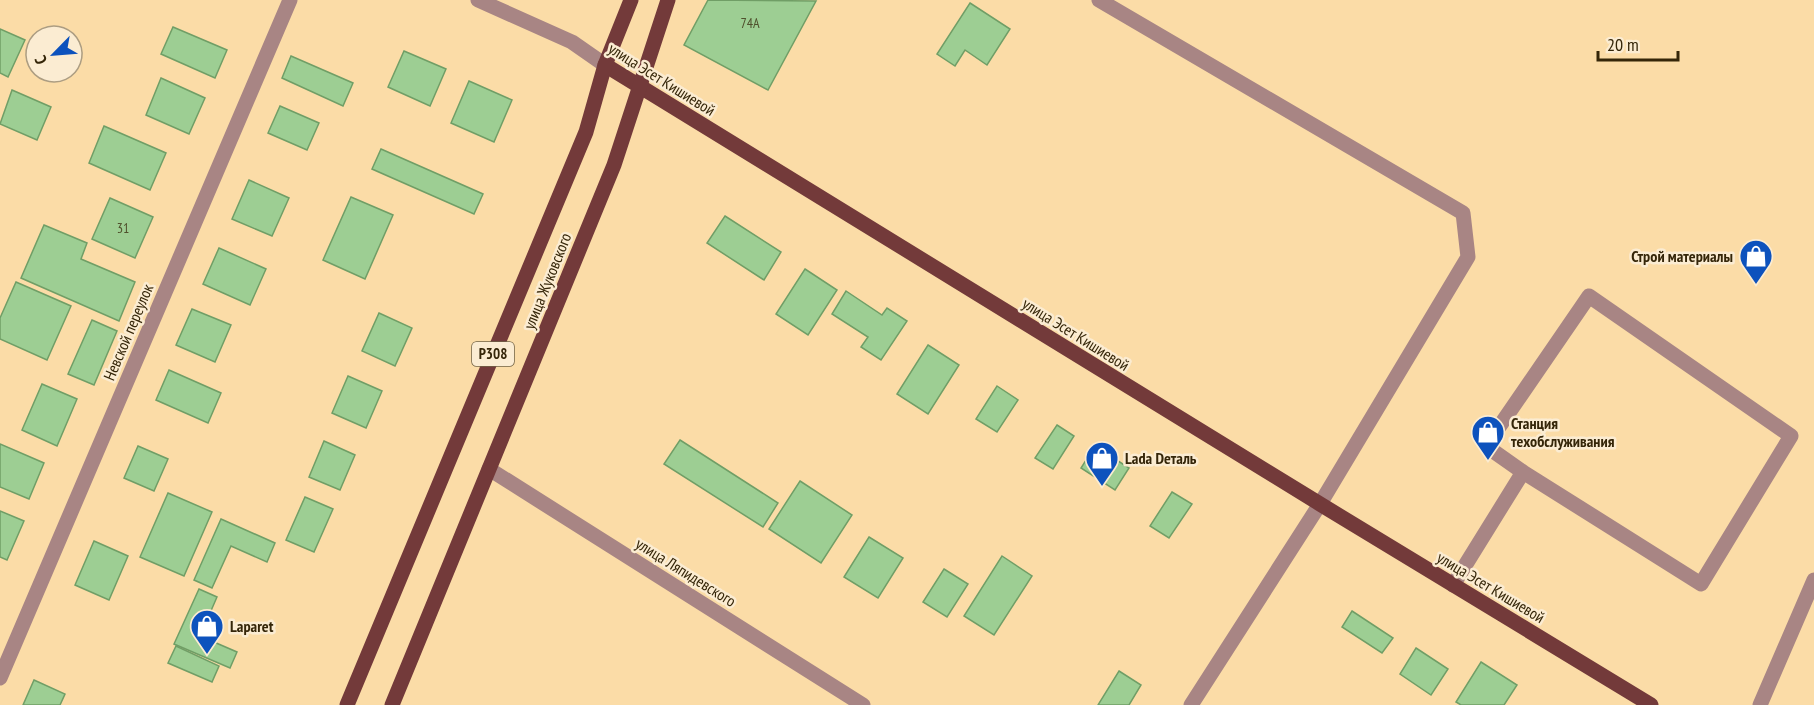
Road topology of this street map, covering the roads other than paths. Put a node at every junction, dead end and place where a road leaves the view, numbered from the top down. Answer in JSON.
{"nodes":[{"id":1,"x":290,"y":0,"type":"edge"},
{"id":2,"x":478,"y":0,"type":"edge"},
{"id":3,"x":631,"y":0,"type":"edge"},
{"id":4,"x":668,"y":0,"type":"edge"},
{"id":5,"x":1099,"y":0,"type":"edge"},
{"id":6,"x":605,"y":65,"type":"junction"},
{"id":7,"x":640,"y":87,"type":"junction"},
{"id":8,"x":489,"y":469,"type":"junction"},
{"id":9,"x":1523,"y":472,"type":"junction"},
{"id":10,"x":1320,"y":504,"type":"junction"},
{"id":11,"x":1814,"y":580,"type":"edge"},
{"id":12,"x":1453,"y":585,"type":"junction"},
{"id":13,"x":0,"y":678,"type":"edge"},
{"id":14,"x":347,"y":705,"type":"edge"},
{"id":15,"x":392,"y":705,"type":"edge"},
{"id":16,"x":863,"y":705,"type":"edge"},
{"id":17,"x":1191,"y":705,"type":"edge"},
{"id":18,"x":1651,"y":705,"type":"edge"},
{"id":19,"x":1760,"y":705,"type":"edge"}],
"edges":[{"from":1,"to":13,"type":"street","name":"Невской переулок"},
{"from":2,"to":6,"type":"street","name":"улица Эсет Кишиевой"},
{"from":3,"to":6,"type":"main road","number":"P308"},
{"from":4,"to":7,"type":"main road","name":"улица Жуковского","number":"P308"},
{"from":5,"to":10,"type":"street"},
{"from":6,"to":7,"type":"main road","name":"улица Эсет Кишиевой"},
{"from":6,"to":14,"type":"main road","number":"P308"},
{"from":7,"to":8,"type":"main road","name":"улица Жуковского","number":"P308"},
{"from":7,"to":10,"type":"main road","name":"улица Эсет Кишиевой"},
{"from":8,"to":15,"type":"main road","name":"улица Жуковского","number":"P308"},
{"from":8,"to":16,"type":"street","name":"улица Ляпидевского"},
{"from":9,"to":9,"type":"street"},
{"from":9,"to":12,"type":"street"},
{"from":10,"to":12,"type":"main road","name":"улица Эсет Кишиевой"},
{"from":10,"to":17,"type":"street"},
{"from":11,"to":19,"type":"street"},
{"from":12,"to":18,"type":"main road","name":"улица Эсет Кишиевой"}]}
